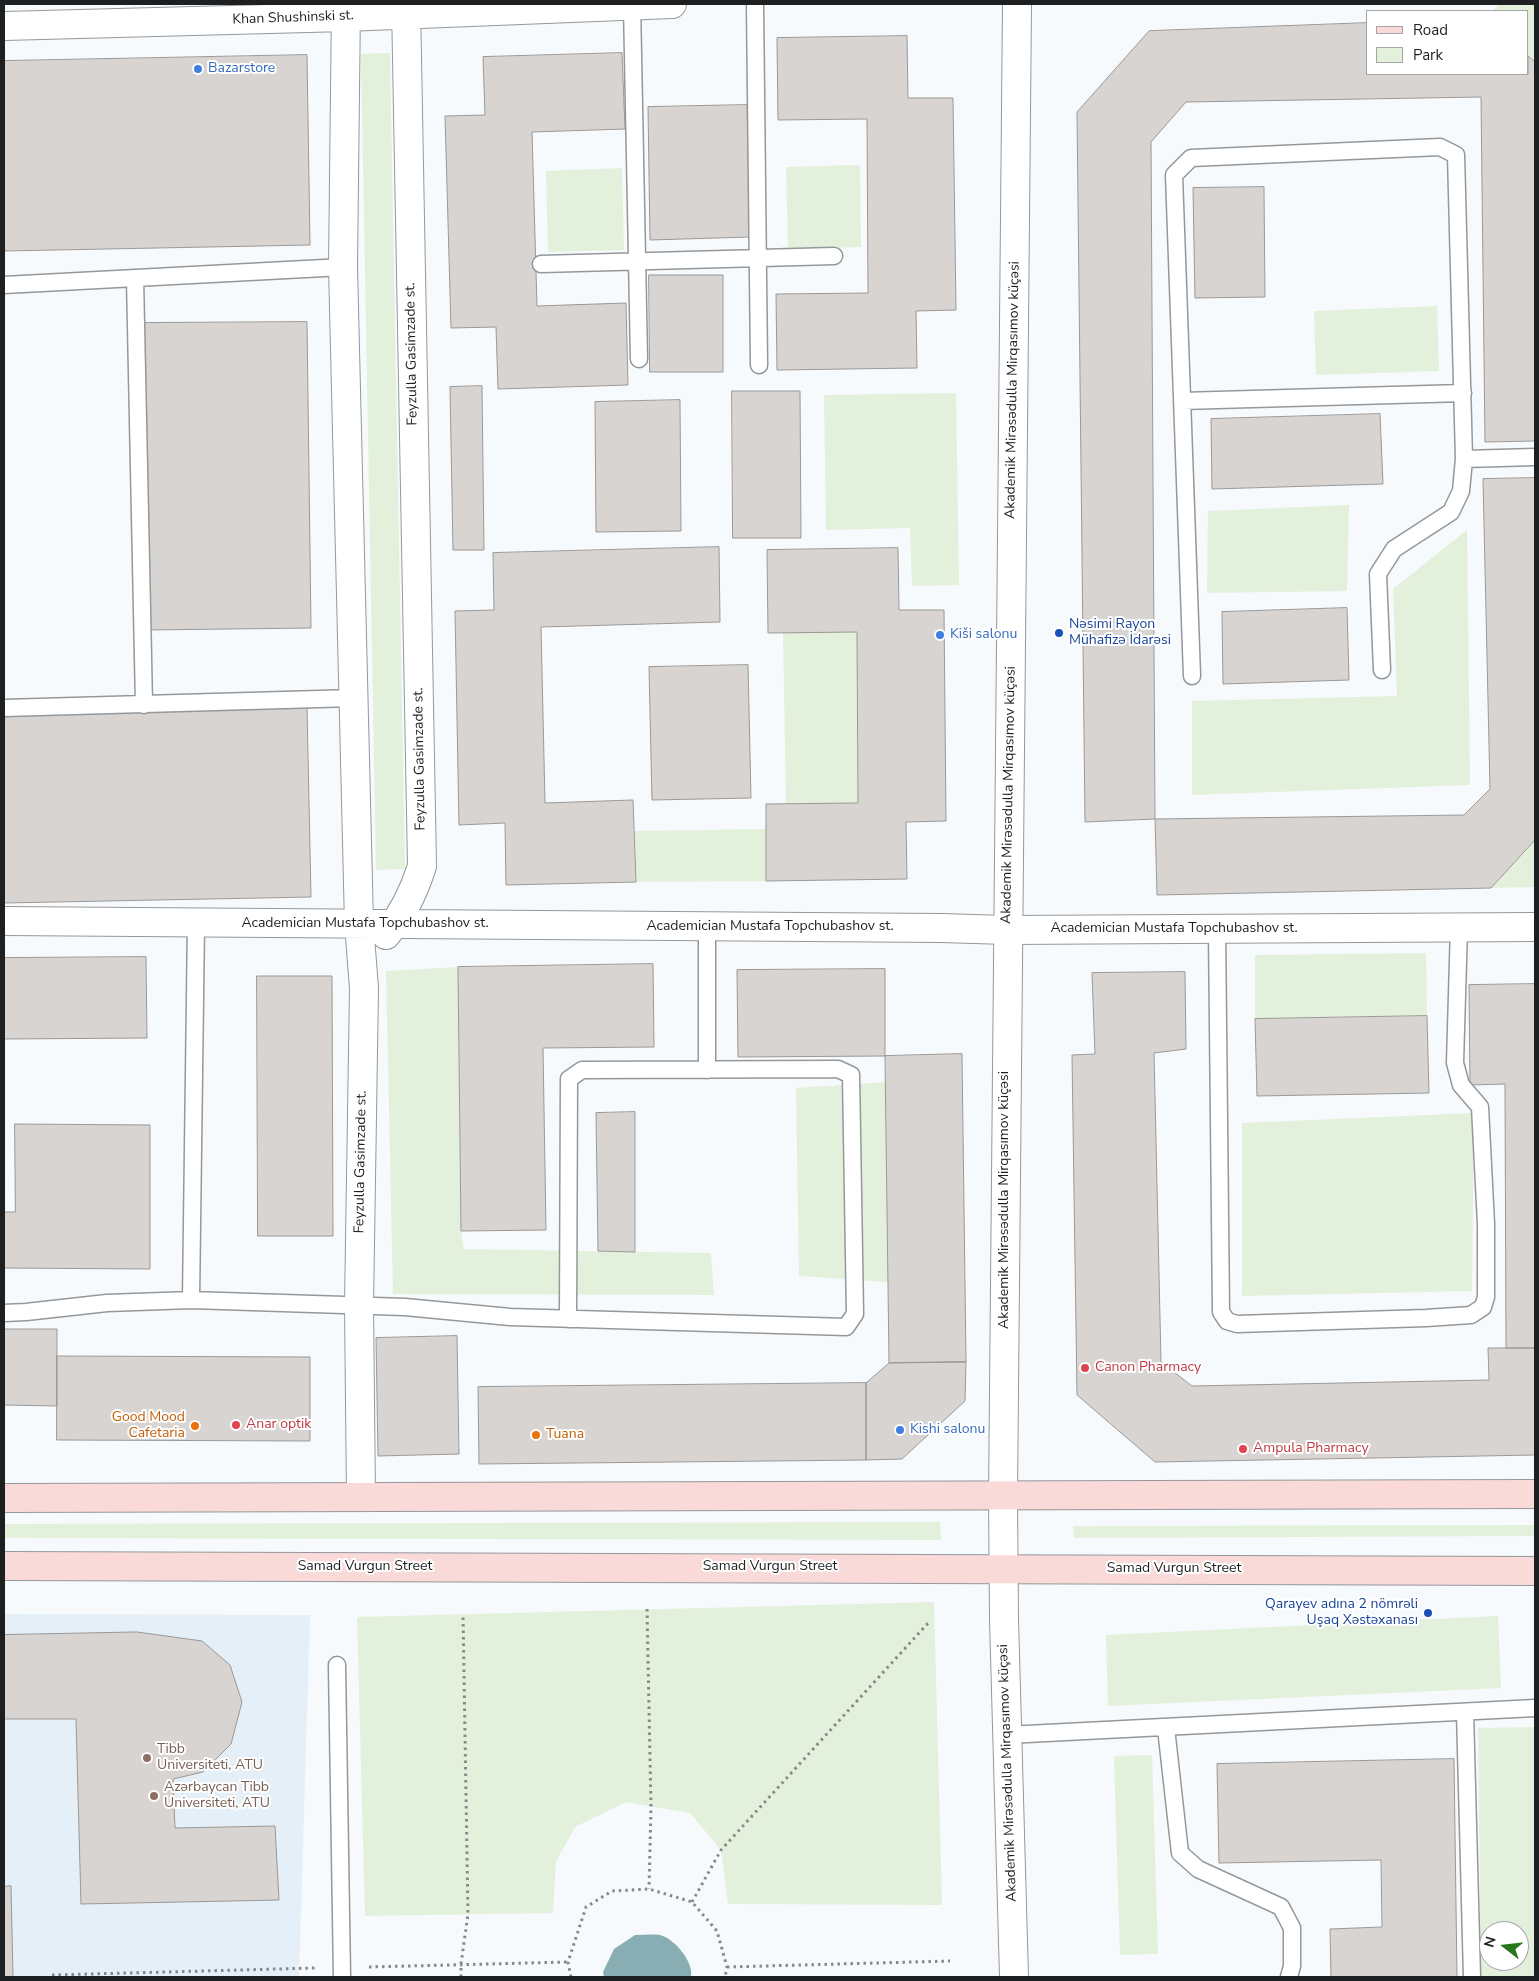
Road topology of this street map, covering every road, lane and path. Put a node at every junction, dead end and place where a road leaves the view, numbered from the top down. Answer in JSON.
{"nodes":[{"id":1,"x":672,"y":4,"type":"edge"},
{"id":2,"x":755,"y":4,"type":"edge"},
{"id":3,"x":1017,"y":4,"type":"edge"},
{"id":4,"x":632,"y":5,"type":"junction"},
{"id":5,"x":406,"y":9,"type":"edge"},
{"id":6,"x":346,"y":10,"type":"edge"},
{"id":7,"x":4,"y":26,"type":"edge"},
{"id":8,"x":834,"y":256,"type":"dead end"},
{"id":9,"x":758,"y":258,"type":"junction"},
{"id":10,"x":636,"y":261,"type":"junction"},
{"id":11,"x":541,"y":264,"type":"dead end"},
{"id":12,"x":343,"y":267,"type":"junction"},
{"id":13,"x":135,"y":278,"type":"junction"},
{"id":14,"x":4,"y":285,"type":"edge"},
{"id":15,"x":638,"y":359,"type":"dead end"},
{"id":16,"x":759,"y":365,"type":"dead end"},
{"id":17,"x":1462,"y":393,"type":"junction"},
{"id":18,"x":1182,"y":401,"type":"junction"},
{"id":19,"x":1535,"y":457,"type":"edge"},
{"id":20,"x":1464,"y":459,"type":"junction"},
{"id":21,"x":1382,"y":670,"type":"dead end"},
{"id":22,"x":1192,"y":676,"type":"dead end"},
{"id":23,"x":354,"y":698,"type":"junction"},
{"id":24,"x":144,"y":705,"type":"junction"},
{"id":25,"x":4,"y":708,"type":"edge"},
{"id":26,"x":4,"y":921,"type":"edge"},
{"id":27,"x":196,"y":923,"type":"junction"},
{"id":28,"x":395,"y":923,"type":"junction"},
{"id":29,"x":359,"y":924,"type":"junction"},
{"id":30,"x":708,"y":927,"type":"junction"},
{"id":31,"x":1459,"y":927,"type":"junction"},
{"id":32,"x":1535,"y":927,"type":"edge"},
{"id":33,"x":1217,"y":929,"type":"junction"},
{"id":34,"x":1008,"y":930,"type":"junction"},
{"id":35,"x":363,"y":964,"type":"junction"},
{"id":36,"x":707,"y":1070,"type":"junction"},
{"id":37,"x":190,"y":1300,"type":"junction"},
{"id":38,"x":359,"y":1305,"type":"junction"},
{"id":39,"x":4,"y":1313,"type":"edge"},
{"id":40,"x":568,"y":1319,"type":"junction"},
{"id":41,"x":1535,"y":1494,"type":"edge"},
{"id":42,"x":1003,"y":1496,"type":"junction"},
{"id":43,"x":361,"y":1497,"type":"junction"},
{"id":44,"x":4,"y":1498,"type":"edge"},
{"id":45,"x":4,"y":1566,"type":"edge"},
{"id":46,"x":1003,"y":1568,"type":"junction"},
{"id":47,"x":1535,"y":1571,"type":"edge"},
{"id":48,"x":647,"y":1609,"type":"dead end"},
{"id":49,"x":463,"y":1614,"type":"dead end"},
{"id":50,"x":930,"y":1621,"type":"dead end"},
{"id":51,"x":338,"y":1666,"type":"dead end"},
{"id":52,"x":1535,"y":1708,"type":"edge"},
{"id":53,"x":1465,"y":1712,"type":"junction"},
{"id":54,"x":1166,"y":1728,"type":"junction"},
{"id":55,"x":1007,"y":1735,"type":"junction"},
{"id":56,"x":649,"y":1889,"type":"junction"},
{"id":57,"x":692,"y":1902,"type":"junction"},
{"id":58,"x":950,"y":1961,"type":"dead end"},
{"id":59,"x":568,"y":1962,"type":"junction"},
{"id":60,"x":461,"y":1964,"type":"junction"},
{"id":61,"x":727,"y":1967,"type":"junction"},
{"id":62,"x":342,"y":1972,"type":"edge"},
{"id":63,"x":52,"y":1975,"type":"dead end"},
{"id":64,"x":461,"y":1977,"type":"edge"},
{"id":65,"x":571,"y":1977,"type":"edge"},
{"id":66,"x":725,"y":1977,"type":"edge"},
{"id":67,"x":1014,"y":1977,"type":"edge"},
{"id":68,"x":1289,"y":1977,"type":"edge"},
{"id":69,"x":1472,"y":1977,"type":"edge"}],
"edges":[{"from":1,"to":4,"type":"street","name":"Khan Shushinski st."},
{"from":2,"to":9,"type":"lane"},
{"from":3,"to":34,"type":"street","name":"Akademik Mirəsədulla Mirqasımov küçəsi"},
{"from":4,"to":5,"type":"street","name":"Khan Shushinski st."},
{"from":4,"to":10,"type":"lane"},
{"from":5,"to":6,"type":"street","name":"Khan Shushinski st."},
{"from":5,"to":28,"type":"street","name":"Feyzulla Gasimzade st."},
{"from":6,"to":7,"type":"street","name":"Khan Shushinski st."},
{"from":6,"to":12,"type":"street"},
{"from":8,"to":9,"type":"lane"},
{"from":9,"to":10,"type":"lane"},
{"from":9,"to":16,"type":"lane"},
{"from":10,"to":11,"type":"lane"},
{"from":10,"to":15,"type":"lane"},
{"from":12,"to":13,"type":"lane"},
{"from":12,"to":23,"type":"street"},
{"from":13,"to":14,"type":"lane"},
{"from":13,"to":24,"type":"lane"},
{"from":17,"to":18,"type":"lane"},
{"from":17,"to":18,"type":"lane"},
{"from":17,"to":20,"type":"lane"},
{"from":18,"to":22,"type":"lane"},
{"from":19,"to":20,"type":"lane"},
{"from":20,"to":21,"type":"lane"},
{"from":23,"to":24,"type":"lane"},
{"from":23,"to":29,"type":"street"},
{"from":24,"to":25,"type":"lane"},
{"from":26,"to":27,"type":"street","name":"Academician Mustafa Topchubashov st."},
{"from":27,"to":29,"type":"street","name":"Academician Mustafa Topchubashov st."},
{"from":27,"to":37,"type":"lane"},
{"from":28,"to":29,"type":"street","name":"Academician Mustafa Topchubashov st."},
{"from":28,"to":30,"type":"street","name":"Academician Mustafa Topchubashov st."},
{"from":28,"to":35,"type":"street","name":"Feyzulla Gasimzade st."},
{"from":29,"to":35,"type":"street"},
{"from":30,"to":34,"type":"street","name":"Academician Mustafa Topchubashov st."},
{"from":30,"to":36,"type":"lane"},
{"from":31,"to":32,"type":"street","name":"Academician Mustafa Topchubashov st."},
{"from":31,"to":33,"type":"street","name":"Academician Mustafa Topchubashov st."},
{"from":31,"to":33,"type":"lane"},
{"from":33,"to":34,"type":"street","name":"Academician Mustafa Topchubashov st."},
{"from":34,"to":42,"type":"street","name":"Akademik Mirəsədulla Mirqasımov küçəsi"},
{"from":35,"to":38,"type":"street","name":"Feyzulla Gasimzade st."},
{"from":36,"to":40,"type":"lane"},
{"from":36,"to":40,"type":"lane"},
{"from":37,"to":38,"type":"lane"},
{"from":37,"to":39,"type":"lane"},
{"from":38,"to":40,"type":"lane"},
{"from":38,"to":43,"type":"street","name":"Feyzulla Gasimzade st."},
{"from":41,"to":42,"type":"main road"},
{"from":42,"to":43,"type":"main road"},
{"from":42,"to":46,"type":"street","name":"Akademik Mirəsədulla Mirqasımov küçəsi"},
{"from":43,"to":44,"type":"main road"},
{"from":45,"to":46,"type":"main road","name":"Samad Vurgun Street"},
{"from":46,"to":47,"type":"main road","name":"Samad Vurgun Street"},
{"from":46,"to":55,"type":"street","name":"Akademik Mirəsədulla Mirqasımov küçəsi"},
{"from":48,"to":56,"type":"path"},
{"from":49,"to":60,"type":"path"},
{"from":50,"to":57,"type":"path"},
{"from":51,"to":62,"type":"lane"},
{"from":52,"to":53,"type":"lane"},
{"from":53,"to":54,"type":"lane"},
{"from":53,"to":69,"type":"lane"},
{"from":54,"to":55,"type":"lane"},
{"from":54,"to":68,"type":"lane"},
{"from":55,"to":67,"type":"street","name":"Akademik Mirəsədulla Mirqasımov küçəsi"},
{"from":56,"to":57,"type":"path"},
{"from":56,"to":59,"type":"path"},
{"from":57,"to":61,"type":"path"},
{"from":58,"to":61,"type":"path"},
{"from":59,"to":60,"type":"path"},
{"from":59,"to":65,"type":"path"},
{"from":60,"to":62,"type":"path"},
{"from":60,"to":64,"type":"path"},
{"from":61,"to":66,"type":"path"},
{"from":62,"to":63,"type":"path"}]}
